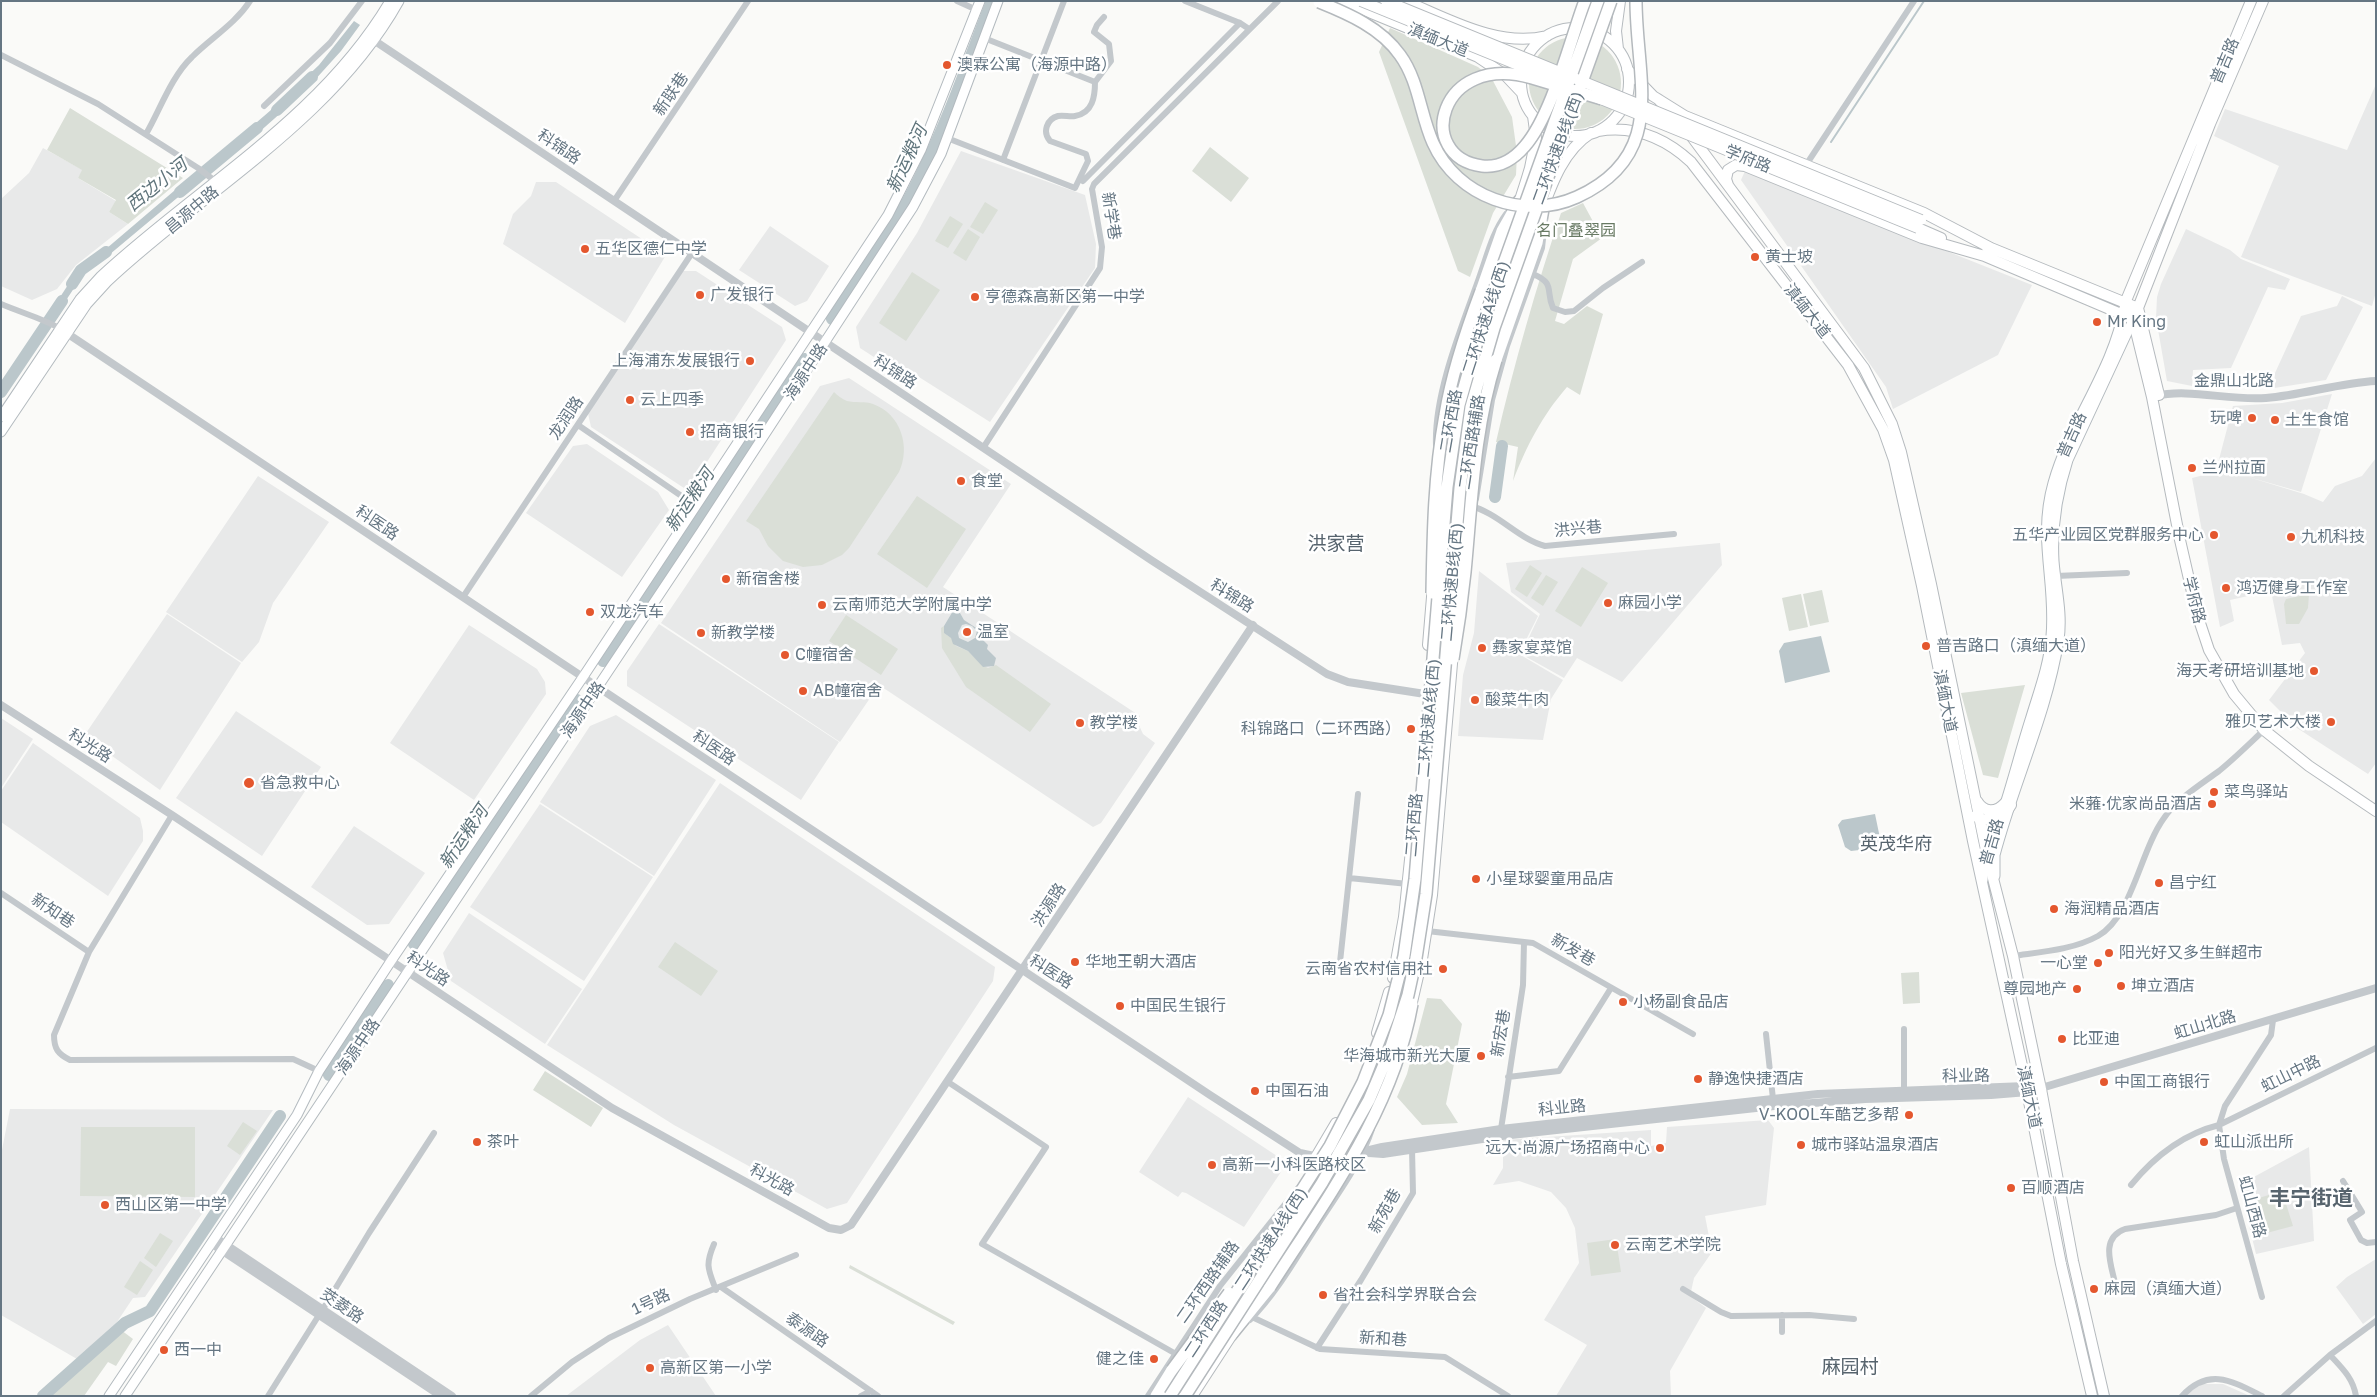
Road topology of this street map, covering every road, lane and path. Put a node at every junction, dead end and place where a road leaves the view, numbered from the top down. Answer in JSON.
{"nodes":[{"id":1,"x":250,"y":1,"type":"edge"},
{"id":2,"x":362,"y":1,"type":"edge"},
{"id":3,"x":390,"y":1,"type":"edge"},
{"id":4,"x":399,"y":1,"type":"edge"},
{"id":5,"x":748,"y":1,"type":"edge"},
{"id":6,"x":957,"y":1,"type":"edge"},
{"id":7,"x":998,"y":1,"type":"edge"},
{"id":8,"x":1064,"y":1,"type":"edge"},
{"id":9,"x":1185,"y":1,"type":"edge"},
{"id":10,"x":1278,"y":1,"type":"edge"},
{"id":11,"x":1342,"y":1,"type":"edge"},
{"id":12,"x":1361,"y":1,"type":"edge"},
{"id":13,"x":1386,"y":1,"type":"edge"},
{"id":14,"x":1405,"y":1,"type":"edge"},
{"id":15,"x":1585,"y":1,"type":"edge"},
{"id":16,"x":1598,"y":1,"type":"edge"},
{"id":17,"x":1611,"y":1,"type":"edge"},
{"id":18,"x":1620,"y":1,"type":"edge"},
{"id":19,"x":1636,"y":1,"type":"edge"},
{"id":20,"x":1914,"y":1,"type":"edge"},
{"id":21,"x":2250,"y":1,"type":"edge"},
{"id":22,"x":2263,"y":1,"type":"edge"},
{"id":23,"x":1318,"y":2,"type":"edge"},
{"id":24,"x":979,"y":5,"type":"edge"},
{"id":25,"x":1104,"y":17,"type":"dead end"},
{"id":26,"x":1240,"y":23,"type":"junction"},
{"id":27,"x":1250,"y":29,"type":"junction"},
{"id":28,"x":1565,"y":30,"type":"junction"},
{"id":29,"x":1486,"y":34,"type":"junction"},
{"id":30,"x":1550,"y":35,"type":"junction"},
{"id":31,"x":370,"y":38,"type":"junction"},
{"id":32,"x":984,"y":38,"type":"junction"},
{"id":33,"x":1618,"y":50,"type":"junction"},
{"id":34,"x":1,"y":54,"type":"edge"},
{"id":35,"x":1478,"y":57,"type":"junction"},
{"id":36,"x":1041,"y":60,"type":"junction"},
{"id":37,"x":1627,"y":69,"type":"junction"},
{"id":38,"x":1095,"y":82,"type":"junction"},
{"id":39,"x":1523,"y":94,"type":"junction"},
{"id":40,"x":1602,"y":99,"type":"junction"},
{"id":41,"x":1658,"y":99,"type":"junction"},
{"id":42,"x":264,"y":106,"type":"dead end"},
{"id":43,"x":1533,"y":116,"type":"junction"},
{"id":44,"x":1595,"y":132,"type":"junction"},
{"id":45,"x":146,"y":134,"type":"junction"},
{"id":46,"x":947,"y":138,"type":"junction"},
{"id":47,"x":1768,"y":149,"type":"junction"},
{"id":48,"x":1003,"y":160,"type":"junction"},
{"id":49,"x":1806,"y":165,"type":"junction"},
{"id":50,"x":1760,"y":172,"type":"junction"},
{"id":51,"x":1081,"y":180,"type":"junction"},
{"id":52,"x":218,"y":183,"type":"junction"},
{"id":53,"x":1094,"y":184,"type":"junction"},
{"id":54,"x":1728,"y":186,"type":"junction"},
{"id":55,"x":614,"y":201,"type":"junction"},
{"id":56,"x":1519,"y":201,"type":"junction"},
{"id":57,"x":1543,"y":209,"type":"junction"},
{"id":58,"x":1919,"y":224,"type":"junction"},
{"id":59,"x":1989,"y":252,"type":"junction"},
{"id":60,"x":692,"y":253,"type":"junction"},
{"id":61,"x":1642,"y":262,"type":"dead end"},
{"id":62,"x":1533,"y":274,"type":"junction"},
{"id":63,"x":2126,"y":303,"type":"junction"},
{"id":64,"x":1,"y":304,"type":"edge"},
{"id":65,"x":2138,"y":308,"type":"junction"},
{"id":66,"x":2128,"y":317,"type":"junction"},
{"id":67,"x":64,"y":331,"type":"junction"},
{"id":68,"x":810,"y":332,"type":"junction"},
{"id":69,"x":826,"y":342,"type":"junction"},
{"id":70,"x":2376,"y":380,"type":"edge"},
{"id":71,"x":2156,"y":396,"type":"junction"},
{"id":72,"x":1,"y":417,"type":"edge"},
{"id":73,"x":578,"y":425,"type":"junction"},
{"id":74,"x":1,"y":432,"type":"edge"},
{"id":75,"x":984,"y":448,"type":"junction"},
{"id":76,"x":696,"y":506,"type":"junction"},
{"id":77,"x":1470,"y":506,"type":"junction"},
{"id":78,"x":1674,"y":534,"type":"dead end"},
{"id":79,"x":2127,"y":572,"type":"dead end"},
{"id":80,"x":2056,"y":576,"type":"junction"},
{"id":81,"x":463,"y":597,"type":"junction"},
{"id":82,"x":1253,"y":625,"type":"junction"},
{"id":83,"x":583,"y":677,"type":"junction"},
{"id":84,"x":1432,"y":682,"type":"junction"},
{"id":85,"x":598,"y":687,"type":"junction"},
{"id":86,"x":1424,"y":694,"type":"junction"},
{"id":87,"x":1,"y":705,"type":"edge"},
{"id":88,"x":1441,"y":719,"type":"junction"},
{"id":89,"x":2264,"y":730,"type":"junction"},
{"id":90,"x":1358,"y":794,"type":"dead end"},
{"id":91,"x":1976,"y":800,"type":"junction"},
{"id":92,"x":2008,"y":804,"type":"junction"},
{"id":93,"x":1966,"y":805,"type":"junction"},
{"id":94,"x":2376,"y":811,"type":"edge"},
{"id":95,"x":172,"y":815,"type":"junction"},
{"id":96,"x":1980,"y":818,"type":"junction"},
{"id":97,"x":1998,"y":818,"type":"junction"},
{"id":98,"x":1987,"y":855,"type":"junction"},
{"id":99,"x":1349,"y":878,"type":"junction"},
{"id":100,"x":1408,"y":884,"type":"junction"},
{"id":101,"x":1996,"y":887,"type":"junction"},
{"id":102,"x":1983,"y":890,"type":"junction"},
{"id":103,"x":1,"y":893,"type":"edge"},
{"id":104,"x":1427,"y":931,"type":"junction"},
{"id":105,"x":1524,"y":942,"type":"junction"},
{"id":106,"x":1418,"y":946,"type":"junction"},
{"id":107,"x":89,"y":952,"type":"junction"},
{"id":108,"x":2013,"y":956,"type":"junction"},
{"id":109,"x":391,"y":961,"type":"junction"},
{"id":110,"x":1340,"y":962,"type":"dead end"},
{"id":111,"x":1023,"y":970,"type":"junction"},
{"id":112,"x":408,"y":973,"type":"junction"},
{"id":113,"x":1611,"y":988,"type":"junction"},
{"id":114,"x":2376,"y":988,"type":"edge"},
{"id":115,"x":2273,"y":1020,"type":"junction"},
{"id":116,"x":1904,"y":1029,"type":"dead end"},
{"id":117,"x":1693,"y":1034,"type":"dead end"},
{"id":118,"x":1766,"y":1034,"type":"dead end"},
{"id":119,"x":2376,"y":1048,"type":"edge"},
{"id":120,"x":319,"y":1071,"type":"junction"},
{"id":121,"x":1508,"y":1077,"type":"junction"},
{"id":122,"x":948,"y":1082,"type":"junction"},
{"id":123,"x":2041,"y":1088,"type":"junction"},
{"id":124,"x":2027,"y":1089,"type":"junction"},
{"id":125,"x":1380,"y":1090,"type":"junction"},
{"id":126,"x":1904,"y":1090,"type":"junction"},
{"id":127,"x":1773,"y":1099,"type":"junction"},
{"id":128,"x":2219,"y":1125,"type":"junction"},
{"id":129,"x":1501,"y":1128,"type":"junction"},
{"id":130,"x":434,"y":1133,"type":"dead end"},
{"id":131,"x":1412,"y":1149,"type":"junction"},
{"id":132,"x":1362,"y":1153,"type":"junction"},
{"id":133,"x":1346,"y":1156,"type":"junction"},
{"id":134,"x":1316,"y":1158,"type":"junction"},
{"id":135,"x":2343,"y":1181,"type":"dead end"},
{"id":136,"x":2131,"y":1185,"type":"dead end"},
{"id":137,"x":1297,"y":1189,"type":"junction"},
{"id":138,"x":2237,"y":1208,"type":"junction"},
{"id":139,"x":851,"y":1225,"type":"joint"},
{"id":140,"x":214,"y":1241,"type":"junction"},
{"id":141,"x":1270,"y":1241,"type":"junction"},
{"id":142,"x":2376,"y":1242,"type":"edge"},
{"id":143,"x":714,"y":1244,"type":"dead end"},
{"id":144,"x":223,"y":1248,"type":"junction"},
{"id":145,"x":796,"y":1254,"type":"dead end"},
{"id":146,"x":719,"y":1288,"type":"junction"},
{"id":147,"x":2122,"y":1288,"type":"dead end"},
{"id":148,"x":1683,"y":1289,"type":"dead end"},
{"id":149,"x":2262,"y":1297,"type":"dead end"},
{"id":150,"x":321,"y":1312,"type":"junction"},
{"id":151,"x":1782,"y":1315,"type":"junction"},
{"id":152,"x":1252,"y":1317,"type":"junction"},
{"id":153,"x":1854,"y":1319,"type":"dead end"},
{"id":154,"x":2376,"y":1321,"type":"edge"},
{"id":155,"x":1782,"y":1332,"type":"dead end"},
{"id":156,"x":1231,"y":1335,"type":"junction"},
{"id":157,"x":1316,"y":1348,"type":"junction"},
{"id":158,"x":1176,"y":1354,"type":"junction"},
{"id":159,"x":2330,"y":1355,"type":"junction"},
{"id":160,"x":871,"y":1391,"type":"junction"},
{"id":161,"x":109,"y":1396,"type":"edge"},
{"id":162,"x":125,"y":1396,"type":"edge"},
{"id":163,"x":268,"y":1396,"type":"edge"},
{"id":164,"x":440,"y":1396,"type":"edge"},
{"id":165,"x":452,"y":1396,"type":"edge"},
{"id":166,"x":531,"y":1396,"type":"edge"},
{"id":167,"x":861,"y":1396,"type":"edge"},
{"id":168,"x":878,"y":1396,"type":"edge"},
{"id":169,"x":1148,"y":1396,"type":"edge"},
{"id":170,"x":1156,"y":1396,"type":"edge"},
{"id":171,"x":1163,"y":1396,"type":"edge"},
{"id":172,"x":1170,"y":1396,"type":"edge"},
{"id":173,"x":1185,"y":1396,"type":"edge"},
{"id":174,"x":1192,"y":1396,"type":"edge"},
{"id":175,"x":1508,"y":1396,"type":"edge"},
{"id":176,"x":2092,"y":1396,"type":"edge"},
{"id":177,"x":2104,"y":1396,"type":"edge"},
{"id":178,"x":2182,"y":1396,"type":"edge"},
{"id":179,"x":2262,"y":1396,"type":"edge"},
{"id":180,"x":2284,"y":1396,"type":"edge"},
{"id":181,"x":2356,"y":1396,"type":"edge"}],
"edges":[{"from":1,"to":45,"type":"street"},
{"from":2,"to":42,"type":"street"},
{"from":3,"to":31,"type":"main road","name":"昌源中路"},
{"from":4,"to":31,"type":"main road","name":"昌源中路"},
{"from":5,"to":55,"type":"street","name":"新联巷"},
{"from":6,"to":24,"type":"street"},
{"from":7,"to":32,"type":"main road","name":"海源中路"},
{"from":8,"to":36,"type":"street"},
{"from":9,"to":26,"type":"street"},
{"from":10,"to":27,"type":"street","name":"新学巷"},
{"from":11,"to":35,"type":"main road","name":"滇缅大道"},
{"from":12,"to":40,"type":"main road","name":"学府路","bridge":true},
{"from":13,"to":58,"type":"main road","name":"学府路","bridge":true},
{"from":14,"to":29,"type":"main road","name":"滇缅大道"},
{"from":15,"to":28,"type":"main road"},
{"from":15,"to":40,"type":"highway","bridge":true},
{"from":16,"to":84,"type":"highway","name":"二环快速A线(西)","bridge":true},
{"from":17,"to":88,"type":"highway","name":"二环快速B线(西)","bridge":true},
{"from":18,"to":33,"type":"main road"},
{"from":19,"to":23,"type":"highway","bridge":true},
{"from":20,"to":49,"type":"street"},
{"from":21,"to":63,"type":"main road","name":"普吉路"},
{"from":22,"to":65,"type":"main road","name":"普吉路"},
{"from":24,"to":68,"type":"main road","name":"海源中路"},
{"from":25,"to":38,"type":"street"},
{"from":26,"to":27,"type":"street"},
{"from":26,"to":51,"type":"street"},
{"from":27,"to":53,"type":"street","name":"新学巷"},
{"from":28,"to":30,"type":"main road"},
{"from":28,"to":33,"type":"main road"},
{"from":29,"to":30,"type":"main road","name":"滇缅大道"},
{"from":29,"to":35,"type":"main road"},
{"from":30,"to":39,"type":"main road"},
{"from":31,"to":52,"type":"main road","name":"昌源中路"},
{"from":31,"to":55,"type":"street","name":"科锦路"},
{"from":32,"to":36,"type":"street"},
{"from":32,"to":46,"type":"main road","name":"海源中路"},
{"from":33,"to":37,"type":"main road"},
{"from":34,"to":45,"type":"street"},
{"from":35,"to":39,"type":"main road","name":"滇缅大道"},
{"from":36,"to":38,"type":"street"},
{"from":36,"to":48,"type":"street"},
{"from":37,"to":41,"type":"main road","name":"学府路"},
{"from":37,"to":44,"type":"main road"},
{"from":38,"to":51,"type":"street"},
{"from":39,"to":43,"type":"main road"},
{"from":40,"to":58,"type":"main road","name":"学府路","bridge":true},
{"from":41,"to":47,"type":"main road","name":"学府路"},
{"from":41,"to":54,"type":"main road","name":"滇缅大道"},
{"from":43,"to":44,"type":"main road"},
{"from":43,"to":56,"type":"main road","name":"二环西路"},
{"from":44,"to":57,"type":"main road","name":"二环西路"},
{"from":44,"to":93,"type":"main road","name":"滇缅大道"},
{"from":45,"to":52,"type":"street"},
{"from":46,"to":48,"type":"street"},
{"from":46,"to":69,"type":"main road","name":"海源中路"},
{"from":47,"to":49,"type":"main road","name":"学府路"},
{"from":47,"to":50,"type":"main road"},
{"from":48,"to":51,"type":"street"},
{"from":49,"to":59,"type":"main road","name":"学府路"},
{"from":50,"to":54,"type":"main road"},
{"from":50,"to":59,"type":"main road"},
{"from":51,"to":53,"type":"street"},
{"from":52,"to":67,"type":"main road","name":"昌源中路"},
{"from":53,"to":75,"type":"street","name":"新学巷"},
{"from":54,"to":91,"type":"main road","name":"滇缅大道"},
{"from":55,"to":60,"type":"street","name":"科锦路"},
{"from":56,"to":57,"type":"main road"},
{"from":56,"to":84,"type":"highway","bridge":true},
{"from":56,"to":86,"type":"main road","name":"二环西路"},
{"from":57,"to":62,"type":"street","name":"二环西路辅路"},
{"from":57,"to":77,"type":"main road","name":"二环西路"},
{"from":57,"to":88,"type":"highway","bridge":true},
{"from":58,"to":59,"type":"main road","name":"学府路"},
{"from":59,"to":63,"type":"main road","name":"学府路"},
{"from":59,"to":66,"type":"main road","name":"学府路"},
{"from":60,"to":68,"type":"street","name":"科锦路"},
{"from":60,"to":73,"type":"street","name":"龙润路"},
{"from":61,"to":62,"type":"street"},
{"from":62,"to":77,"type":"street","name":"二环西路辅路"},
{"from":63,"to":65,"type":"main road","name":"学府路"},
{"from":63,"to":66,"type":"main road","name":"学府路"},
{"from":64,"to":67,"type":"street"},
{"from":65,"to":66,"type":"main road","name":"普吉路"},
{"from":65,"to":71,"type":"main road","name":"学府路"},
{"from":66,"to":71,"type":"main road","name":"学府路"},
{"from":66,"to":80,"type":"main road","name":"普吉路"},
{"from":66,"to":92,"type":"main road","name":"普吉路"},
{"from":67,"to":72,"type":"main road","name":"昌源中路"},
{"from":67,"to":74,"type":"main road","name":"昌源中路"},
{"from":67,"to":81,"type":"street","name":"科医路"},
{"from":68,"to":69,"type":"street","name":"科锦路"},
{"from":68,"to":76,"type":"main road","name":"海源中路"},
{"from":69,"to":75,"type":"street","name":"科锦路"},
{"from":69,"to":85,"type":"main road","name":"海源中路"},
{"from":70,"to":71,"type":"street","name":"金鼎山北路"},
{"from":71,"to":89,"type":"main road","name":"学府路"},
{"from":73,"to":76,"type":"street"},
{"from":73,"to":81,"type":"street","name":"龙润路"},
{"from":75,"to":82,"type":"street","name":"科锦路"},
{"from":76,"to":83,"type":"main road","name":"海源中路"},
{"from":77,"to":78,"type":"street","name":"洪兴巷"},
{"from":77,"to":104,"type":"main road","name":"二环西路"},
{"from":79,"to":80,"type":"street"},
{"from":80,"to":92,"type":"main road","name":"普吉路"},
{"from":81,"to":83,"type":"street","name":"科医路"},
{"from":82,"to":86,"type":"street","name":"科锦路"},
{"from":82,"to":111,"type":"street","name":"洪源路"},
{"from":83,"to":85,"type":"street","name":"科医路"},
{"from":83,"to":109,"type":"main road","name":"海源中路"},
{"from":84,"to":141,"type":"highway","name":"二环快速A线(西)","bridge":true},
{"from":85,"to":111,"type":"street","name":"科医路"},
{"from":85,"to":112,"type":"main road","name":"海源中路"},
{"from":86,"to":100,"type":"main road","name":"二环西路"},
{"from":87,"to":95,"type":"street","name":"科光路"},
{"from":88,"to":106,"type":"highway","name":"二环快速B线(西)","bridge":true},
{"from":89,"to":94,"type":"main road","name":"学府路"},
{"from":89,"to":108,"type":"street"},
{"from":90,"to":99,"type":"street"},
{"from":91,"to":92,"type":"main road"},
{"from":91,"to":96,"type":"main road","name":"滇缅大道"},
{"from":92,"to":97,"type":"main road"},
{"from":92,"to":101,"type":"main road","name":"普吉路"},
{"from":93,"to":96,"type":"main road"},
{"from":93,"to":102,"type":"main road","name":"滇缅大道"},
{"from":95,"to":107,"type":"street"},
{"from":95,"to":109,"type":"street","name":"科光路"},
{"from":96,"to":97,"type":"main road"},
{"from":96,"to":98,"type":"main road","name":"滇缅大道"},
{"from":97,"to":98,"type":"main road","name":"普吉路"},
{"from":98,"to":101,"type":"main road","name":"滇缅大道"},
{"from":98,"to":102,"type":"main road","name":"普吉路"},
{"from":99,"to":100,"type":"street"},
{"from":99,"to":110,"type":"street"},
{"from":100,"to":134,"type":"main road","name":"二环西路"},
{"from":101,"to":108,"type":"main road","name":"滇缅大道"},
{"from":102,"to":124,"type":"main road","name":"滇缅大道"},
{"from":103,"to":107,"type":"street","name":"新知巷"},
{"from":104,"to":105,"type":"street","name":"新发巷"},
{"from":104,"to":125,"type":"main road","name":"二环西路"},
{"from":105,"to":113,"type":"street","name":"新发巷"},
{"from":105,"to":121,"type":"street","name":"新宏巷"},
{"from":106,"to":156,"type":"highway","bridge":true},
{"from":106,"to":173,"type":"highway","name":"二环快速B线(西)","bridge":true},
{"from":107,"to":120,"type":"street"},
{"from":108,"to":123,"type":"main road","name":"滇缅大道"},
{"from":109,"to":112,"type":"street","name":"科光路"},
{"from":109,"to":120,"type":"main road","name":"海源中路"},
{"from":111,"to":122,"type":"street","name":"洪源路"},
{"from":111,"to":134,"type":"street","name":"科医路"},
{"from":112,"to":139,"type":"street","name":"科光路"},
{"from":112,"to":144,"type":"main road","name":"海源中路"},
{"from":113,"to":117,"type":"street","name":"新发巷"},
{"from":113,"to":121,"type":"street"},
{"from":114,"to":115,"type":"street","name":"虹山北路"},
{"from":115,"to":123,"type":"street","name":"虹山北路"},
{"from":115,"to":128,"type":"street","name":"虹山西路"},
{"from":116,"to":126,"type":"street"},
{"from":118,"to":127,"type":"street"},
{"from":119,"to":128,"type":"street","name":"虹山中路"},
{"from":120,"to":140,"type":"main road","name":"海源中路"},
{"from":121,"to":129,"type":"street","name":"新宏巷"},
{"from":122,"to":139,"type":"street","name":"洪源路"},
{"from":122,"to":158,"type":"street"},
{"from":123,"to":124,"type":"street","name":"科业路"},
{"from":123,"to":177,"type":"main road","name":"滇缅大道"},
{"from":124,"to":126,"type":"street","name":"科业路"},
{"from":124,"to":131,"type":"street","name":"科业路"},
{"from":124,"to":176,"type":"main road","name":"滇缅大道"},
{"from":125,"to":132,"type":"street"},
{"from":125,"to":133,"type":"main road","name":"二环西路"},
{"from":126,"to":127,"type":"street","name":"科业路"},
{"from":127,"to":129,"type":"street","name":"科业路"},
{"from":128,"to":136,"type":"street","name":"虹山中路"},
{"from":128,"to":138,"type":"street","name":"虹山西路"},
{"from":129,"to":132,"type":"street","name":"科业路"},
{"from":130,"to":150,"type":"street"},
{"from":131,"to":132,"type":"street","name":"科业路"},
{"from":131,"to":157,"type":"street","name":"新苑巷"},
{"from":132,"to":133,"type":"street","name":"科医路"},
{"from":132,"to":152,"type":"street"},
{"from":133,"to":134,"type":"street","name":"科医路"},
{"from":133,"to":156,"type":"main road","name":"二环西路"},
{"from":134,"to":137,"type":"main road","name":"二环西路"},
{"from":135,"to":142,"type":"street"},
{"from":137,"to":158,"type":"street","name":"二环西路辅路"},
{"from":137,"to":171,"type":"main road","name":"二环西路"},
{"from":138,"to":147,"type":"street"},
{"from":138,"to":149,"type":"street","name":"虹山西路"},
{"from":140,"to":144,"type":"street","name":"茭菱路"},
{"from":140,"to":161,"type":"main road","name":"海源中路"},
{"from":141,"to":170,"type":"highway","bridge":true},
{"from":141,"to":172,"type":"highway","name":"二环快速A线(西)","bridge":true},
{"from":143,"to":146,"type":"street"},
{"from":144,"to":150,"type":"street","name":"茭菱路"},
{"from":144,"to":162,"type":"main road","name":"海源中路"},
{"from":145,"to":146,"type":"street","name":"1号路"},
{"from":146,"to":160,"type":"street","name":"泰源路"},
{"from":146,"to":166,"type":"street","name":"1号路"},
{"from":148,"to":151,"type":"street"},
{"from":150,"to":163,"type":"street"},
{"from":150,"to":164,"type":"street","name":"茭菱路"},
{"from":150,"to":165,"type":"street","name":"茭菱路"},
{"from":151,"to":153,"type":"street"},
{"from":151,"to":155,"type":"street"},
{"from":152,"to":156,"type":"street"},
{"from":152,"to":157,"type":"street","name":"新和巷"},
{"from":154,"to":159,"type":"street"},
{"from":156,"to":174,"type":"main road","name":"二环西路"},
{"from":157,"to":175,"type":"street","name":"新和巷"},
{"from":158,"to":169,"type":"street","name":"二环西路辅路"},
{"from":159,"to":180,"type":"street"},
{"from":159,"to":181,"type":"street"},
{"from":160,"to":167,"type":"street"},
{"from":160,"to":168,"type":"street","name":"泰源路"},
{"from":178,"to":179,"type":"street"}]}
